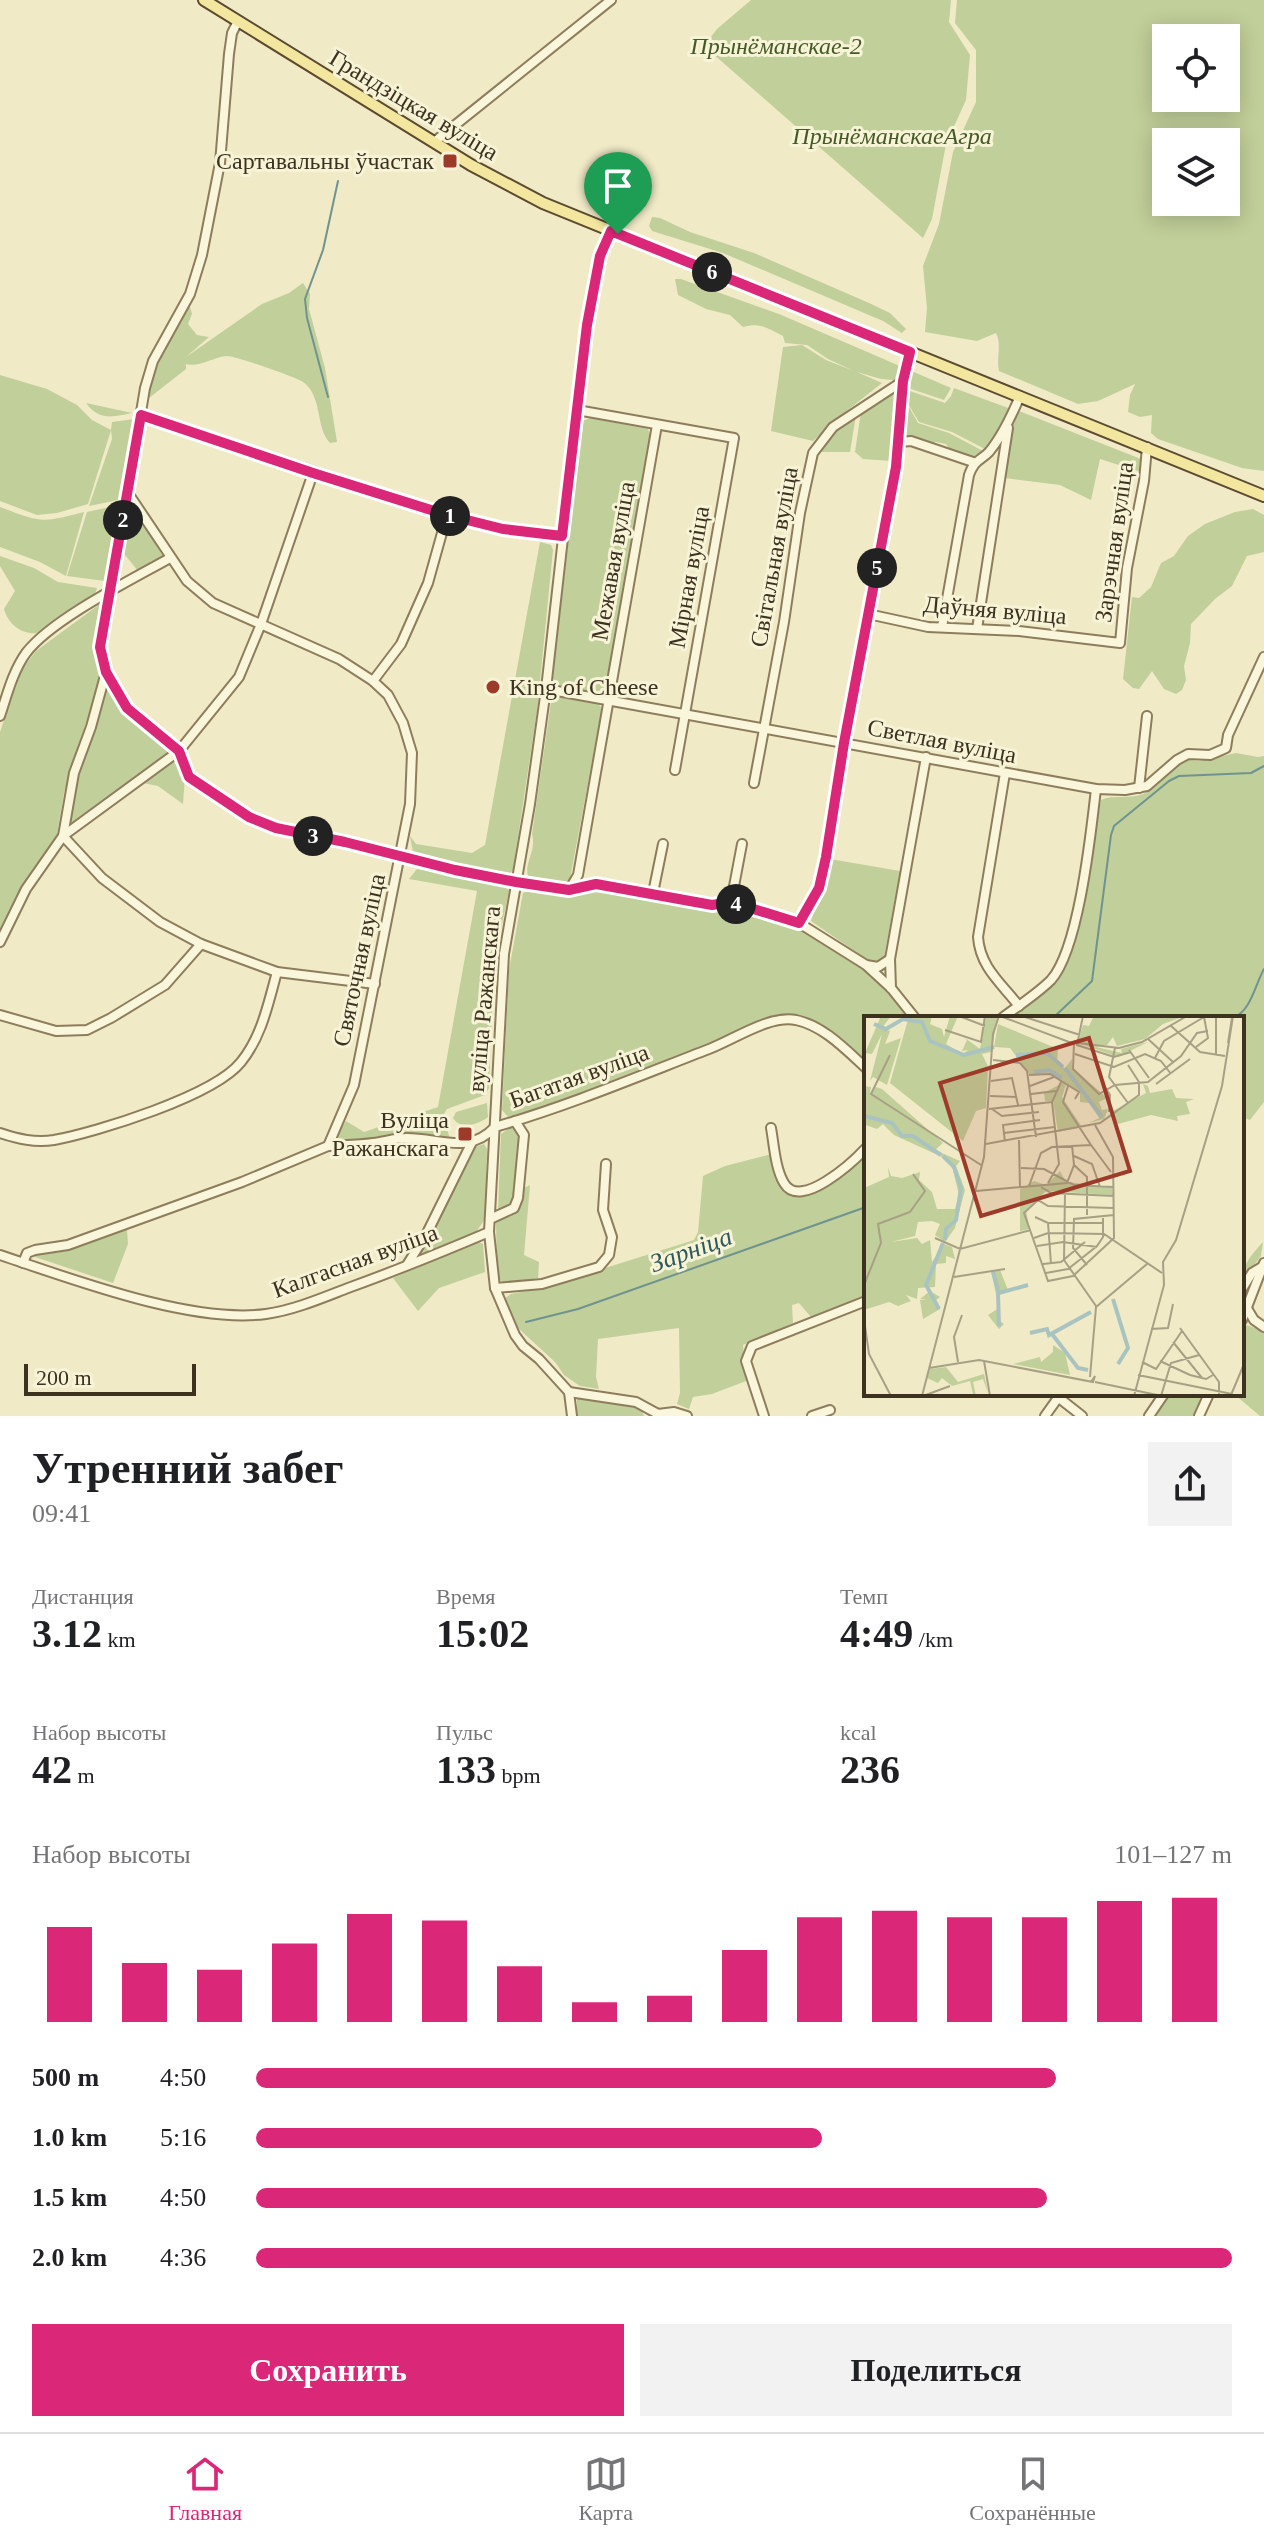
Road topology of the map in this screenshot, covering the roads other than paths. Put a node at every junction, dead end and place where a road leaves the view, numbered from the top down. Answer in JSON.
{"nodes":[{"id":1,"x":204,"y":0,"type":"edge"},
{"id":2,"x":611,"y":0,"type":"edge"},
{"id":3,"x":238,"y":21,"type":"junction"},
{"id":4,"x":434,"y":142,"type":"junction"},
{"id":5,"x":611,"y":231,"type":"junction"},
{"id":6,"x":910,"y":352,"type":"junction"},
{"id":7,"x":903,"y":381,"type":"junction"},
{"id":8,"x":1020,"y":396,"type":"junction"},
{"id":9,"x":577,"y":410,"type":"junction"},
{"id":10,"x":141,"y":415,"type":"junction"},
{"id":11,"x":1009,"y":423,"type":"junction"},
{"id":12,"x":657,"y":425,"type":"junction"},
{"id":13,"x":900,"y":442,"type":"junction"},
{"id":14,"x":1147,"y":447,"type":"junction"},
{"id":15,"x":973,"y":462,"type":"junction"},
{"id":16,"x":313,"y":473,"type":"junction"},
{"id":17,"x":127,"y":492,"type":"junction"},
{"id":18,"x":1264,"y":496,"type":"edge"},
{"id":19,"x":447,"y":515,"type":"junction"},
{"id":20,"x":562,"y":536,"type":"junction"},
{"id":21,"x":170,"y":558,"type":"junction"},
{"id":22,"x":111,"y":592,"type":"junction"},
{"id":23,"x":868,"y":614,"type":"junction"},
{"id":24,"x":261,"y":624,"type":"junction"},
{"id":25,"x":942,"y":627,"type":"junction"},
{"id":26,"x":977,"y":629,"type":"junction"},
{"id":27,"x":1120,"y":643,"type":"joint"},
{"id":28,"x":1264,"y":657,"type":"edge"},
{"id":29,"x":106,"y":672,"type":"junction"},
{"id":30,"x":373,"y":681,"type":"junction"},
{"id":31,"x":546,"y":689,"type":"junction"},
{"id":32,"x":609,"y":701,"type":"junction"},
{"id":33,"x":684,"y":714,"type":"junction"},
{"id":34,"x":0,"y":716,"type":"edge"},
{"id":35,"x":1147,"y":716,"type":"dead end"},
{"id":36,"x":762,"y":729,"type":"junction"},
{"id":37,"x":844,"y":743,"type":"junction"},
{"id":38,"x":179,"y":751,"type":"junction"},
{"id":39,"x":926,"y":757,"type":"junction"},
{"id":40,"x":675,"y":770,"type":"dead end"},
{"id":41,"x":1005,"y":773,"type":"junction"},
{"id":42,"x":754,"y":783,"type":"dead end"},
{"id":43,"x":1139,"y":788,"type":"junction"},
{"id":44,"x":1096,"y":789,"type":"junction"},
{"id":45,"x":63,"y":836,"type":"junction"},
{"id":46,"x":663,"y":844,"type":"dead end"},
{"id":47,"x":742,"y":844,"type":"dead end"},
{"id":48,"x":401,"y":856,"type":"junction"},
{"id":49,"x":516,"y":882,"type":"junction"},
{"id":50,"x":569,"y":890,"type":"junction"},
{"id":51,"x":653,"y":893,"type":"junction"},
{"id":52,"x":731,"y":902,"type":"junction"},
{"id":53,"x":799,"y":923,"type":"junction"},
{"id":54,"x":0,"y":942,"type":"edge"},
{"id":55,"x":201,"y":944,"type":"junction"},
{"id":56,"x":890,"y":959,"type":"junction"},
{"id":57,"x":866,"y":965,"type":"junction"},
{"id":58,"x":277,"y":972,"type":"junction"},
{"id":59,"x":375,"y":984,"type":"junction"},
{"id":60,"x":891,"y":988,"type":"junction"},
{"id":61,"x":1019,"y":1006,"type":"junction"},
{"id":62,"x":0,"y":1015,"type":"edge"},
{"id":63,"x":913,"y":1016,"type":"edge"},
{"id":64,"x":1005,"y":1016,"type":"edge"},
{"id":65,"x":864,"y":1066,"type":"edge"},
{"id":66,"x":515,"y":1121,"type":"junction"},
{"id":67,"x":495,"y":1127,"type":"junction"},
{"id":68,"x":771,"y":1128,"type":"dead end"},
{"id":69,"x":0,"y":1133,"type":"edge"},
{"id":70,"x":472,"y":1142,"type":"junction"},
{"id":71,"x":328,"y":1146,"type":"junction"},
{"id":72,"x":864,"y":1150,"type":"edge"},
{"id":73,"x":606,"y":1164,"type":"dead end"},
{"id":74,"x":490,"y":1219,"type":"junction"},
{"id":75,"x":489,"y":1232,"type":"junction"},
{"id":76,"x":0,"y":1255,"type":"edge"},
{"id":77,"x":23,"y":1263,"type":"junction"},
{"id":78,"x":1263,"y":1265,"type":"edge"},
{"id":79,"x":406,"y":1267,"type":"junction"},
{"id":80,"x":1244,"y":1286,"type":"edge"},
{"id":81,"x":495,"y":1288,"type":"junction"},
{"id":82,"x":864,"y":1302,"type":"edge"},
{"id":83,"x":1244,"y":1304,"type":"edge"},
{"id":84,"x":1247,"y":1310,"type":"junction"},
{"id":85,"x":1244,"y":1316,"type":"edge"},
{"id":86,"x":1264,"y":1327,"type":"edge"},
{"id":87,"x":569,"y":1392,"type":"junction"},
{"id":88,"x":1057,"y":1396,"type":"edge"},
{"id":89,"x":1059,"y":1396,"type":"edge"},
{"id":90,"x":1163,"y":1396,"type":"edge"},
{"id":91,"x":1208,"y":1396,"type":"edge"},
{"id":92,"x":830,"y":1410,"type":"dead end"},
{"id":93,"x":572,"y":1416,"type":"edge"},
{"id":94,"x":687,"y":1416,"type":"edge"},
{"id":95,"x":764,"y":1416,"type":"edge"},
{"id":96,"x":812,"y":1416,"type":"edge"},
{"id":97,"x":1045,"y":1416,"type":"edge"},
{"id":98,"x":1082,"y":1416,"type":"edge"},
{"id":99,"x":1149,"y":1416,"type":"edge"},
{"id":100,"x":1199,"y":1416,"type":"edge"}],
"edges":[{"from":1,"to":3,"type":"main road","name":"Грандзіцкая вуліца"},
{"from":2,"to":4,"type":"street"},
{"from":3,"to":4,"type":"main road","name":"Грандзіцкая вуліца"},
{"from":3,"to":10,"type":"street"},
{"from":4,"to":5,"type":"main road","name":"Грандзіцкая вуліца"},
{"from":5,"to":6,"type":"main road","name":"Грандзіцкая вуліца"},
{"from":5,"to":9,"type":"street","name":"вуліца Ражанскага"},
{"from":6,"to":7,"type":"street"},
{"from":6,"to":8,"type":"main road","name":"Грандзіцкая вуліца"},
{"from":7,"to":13,"type":"street"},
{"from":7,"to":36,"type":"street","name":"Світальная вуліца"},
{"from":8,"to":11,"type":"street"},
{"from":8,"to":14,"type":"main road","name":"Грандзіцкая вуліца"},
{"from":9,"to":12,"type":"street"},
{"from":9,"to":20,"type":"street","name":"вуліца Ражанскага"},
{"from":10,"to":16,"type":"street"},
{"from":10,"to":17,"type":"street"},
{"from":11,"to":15,"type":"street"},
{"from":11,"to":26,"type":"street"},
{"from":12,"to":32,"type":"street","name":"Межавая вуліца"},
{"from":12,"to":33,"type":"street","name":"Мірная вуліца"},
{"from":13,"to":15,"type":"street"},
{"from":13,"to":23,"type":"street"},
{"from":14,"to":18,"type":"main road","name":"Грандзіцкая вуліца"},
{"from":14,"to":27,"type":"street","name":"Зарэчная вуліца"},
{"from":15,"to":25,"type":"street"},
{"from":16,"to":19,"type":"street"},
{"from":16,"to":24,"type":"street"},
{"from":17,"to":21,"type":"street","name":"Святочная вуліца"},
{"from":17,"to":22,"type":"street"},
{"from":19,"to":20,"type":"street"},
{"from":19,"to":30,"type":"street"},
{"from":20,"to":31,"type":"street","name":"вуліца Ражанскага"},
{"from":21,"to":22,"type":"street"},
{"from":21,"to":24,"type":"street","name":"Святочная вуліца"},
{"from":22,"to":29,"type":"street"},
{"from":22,"to":34,"type":"street"},
{"from":23,"to":25,"type":"street","name":"Даўняя вуліца"},
{"from":23,"to":37,"type":"street"},
{"from":24,"to":30,"type":"street","name":"Святочная вуліца"},
{"from":24,"to":38,"type":"street"},
{"from":25,"to":26,"type":"street","name":"Даўняя вуліца"},
{"from":26,"to":27,"type":"street","name":"Даўняя вуліца"},
{"from":28,"to":43,"type":"street"},
{"from":29,"to":38,"type":"street"},
{"from":29,"to":45,"type":"street"},
{"from":30,"to":48,"type":"street","name":"Святочная вуліца"},
{"from":31,"to":32,"type":"street","name":"Светлая вуліца"},
{"from":31,"to":49,"type":"street","name":"вуліца Ражанскага"},
{"from":32,"to":33,"type":"street","name":"Светлая вуліца"},
{"from":32,"to":50,"type":"street","name":"Межавая вуліца"},
{"from":33,"to":36,"type":"street","name":"Светлая вуліца"},
{"from":33,"to":40,"type":"street","name":"Мірная вуліца"},
{"from":35,"to":43,"type":"street"},
{"from":36,"to":37,"type":"street","name":"Светлая вуліца"},
{"from":36,"to":42,"type":"street","name":"Світальная вуліца"},
{"from":37,"to":39,"type":"street","name":"Светлая вуліца"},
{"from":37,"to":53,"type":"street"},
{"from":38,"to":45,"type":"street"},
{"from":38,"to":48,"type":"street"},
{"from":39,"to":41,"type":"street","name":"Светлая вуліца"},
{"from":39,"to":56,"type":"street"},
{"from":41,"to":44,"type":"street","name":"Светлая вуліца"},
{"from":41,"to":61,"type":"street"},
{"from":43,"to":44,"type":"street","name":"Светлая вуліца"},
{"from":44,"to":61,"type":"street"},
{"from":45,"to":54,"type":"street"},
{"from":45,"to":55,"type":"street"},
{"from":46,"to":51,"type":"street"},
{"from":47,"to":52,"type":"street"},
{"from":48,"to":49,"type":"street"},
{"from":48,"to":59,"type":"street","name":"Святочная вуліца"},
{"from":49,"to":50,"type":"street"},
{"from":49,"to":67,"type":"street","name":"вуліца Ражанскага"},
{"from":50,"to":51,"type":"street"},
{"from":51,"to":52,"type":"street"},
{"from":52,"to":53,"type":"street"},
{"from":53,"to":57,"type":"street"},
{"from":55,"to":58,"type":"street"},
{"from":55,"to":62,"type":"street"},
{"from":56,"to":57,"type":"street"},
{"from":56,"to":60,"type":"street"},
{"from":57,"to":60,"type":"street"},
{"from":58,"to":59,"type":"street"},
{"from":58,"to":69,"type":"street"},
{"from":59,"to":71,"type":"street","name":"Святочная вуліца"},
{"from":60,"to":63,"type":"street"},
{"from":61,"to":64,"type":"street"},
{"from":65,"to":66,"type":"street","name":"Багатая вуліца"},
{"from":66,"to":67,"type":"street","name":"Багатая вуліца"},
{"from":66,"to":74,"type":"street"},
{"from":67,"to":70,"type":"street","name":"Багатая вуліца"},
{"from":67,"to":74,"type":"street","name":"вуліца Ражанскага"},
{"from":68,"to":72,"type":"street"},
{"from":70,"to":71,"type":"street"},
{"from":70,"to":79,"type":"street"},
{"from":71,"to":77,"type":"street"},
{"from":73,"to":81,"type":"street"},
{"from":74,"to":75,"type":"street","name":"вуліца Ражанскага"},
{"from":75,"to":79,"type":"street","name":"Калгасная вуліца"},
{"from":75,"to":81,"type":"street","name":"вуліца Ражанскага"},
{"from":76,"to":77,"type":"street","name":"Калгасная вуліца"},
{"from":77,"to":79,"type":"street","name":"Калгасная вуліца"},
{"from":78,"to":80,"type":"street"},
{"from":78,"to":84,"type":"street"},
{"from":81,"to":87,"type":"street","name":"вуліца Ражанскага"},
{"from":82,"to":95,"type":"street"},
{"from":83,"to":84,"type":"street"},
{"from":84,"to":85,"type":"street"},
{"from":84,"to":86,"type":"street"},
{"from":87,"to":93,"type":"street"},
{"from":87,"to":94,"type":"street"},
{"from":88,"to":97,"type":"street"},
{"from":89,"to":98,"type":"street"},
{"from":90,"to":99,"type":"street"},
{"from":91,"to":100,"type":"street"},
{"from":92,"to":96,"type":"street"}]}
